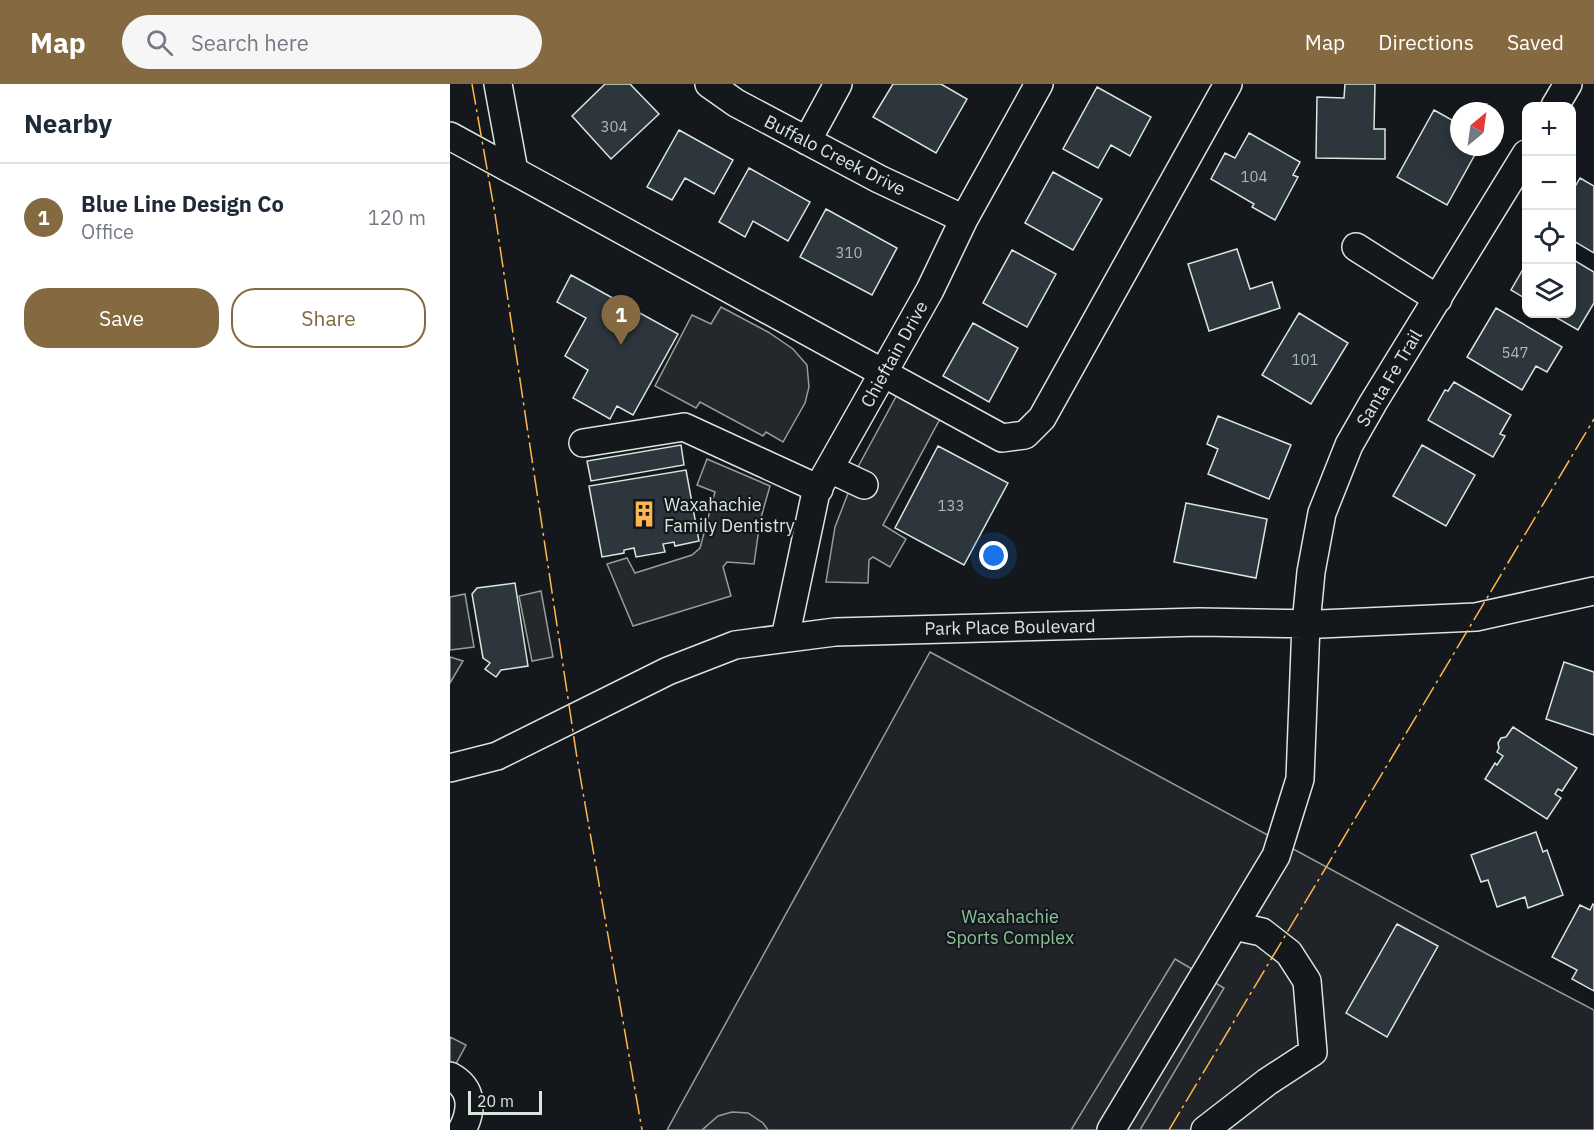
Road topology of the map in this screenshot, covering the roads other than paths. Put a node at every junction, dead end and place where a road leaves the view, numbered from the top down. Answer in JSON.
{"nodes":[{"id":1,"x":498,"y":84,"type":"edge"},
{"id":2,"x":709,"y":84,"type":"edge"},
{"id":3,"x":838,"y":84,"type":"edge"},
{"id":4,"x":1039,"y":84,"type":"edge"},
{"id":5,"x":1228,"y":84,"type":"edge"},
{"id":6,"x":1568,"y":84,"type":"edge"},
{"id":7,"x":1557,"y":102,"type":"edge"},
{"id":8,"x":450,"y":136,"type":"edge"},
{"id":9,"x":807,"y":141,"type":"junction"},
{"id":10,"x":1526,"y":156,"type":"edge"},
{"id":11,"x":514,"y":171,"type":"junction"},
{"id":12,"x":964,"y":219,"type":"junction"},
{"id":13,"x":1356,"y":247,"type":"dead end"},
{"id":14,"x":1438,"y":299,"type":"junction"},
{"id":15,"x":883,"y":374,"type":"junction"},
{"id":16,"x":583,"y":443,"type":"dead end"},
{"id":17,"x":824,"y":479,"type":"junction"},
{"id":18,"x":864,"y":485,"type":"dead end"},
{"id":19,"x":1594,"y":591,"type":"edge"},
{"id":20,"x":1306,"y":624,"type":"junction"},
{"id":21,"x":785,"y":638,"type":"junction"},
{"id":22,"x":450,"y":768,"type":"edge"},
{"id":23,"x":1234,"y":926,"type":"junction"},
{"id":24,"x":450,"y":1076,"type":"edge"},
{"id":25,"x":462,"y":1130,"type":"edge"},
{"id":26,"x":1111,"y":1130,"type":"edge"},
{"id":27,"x":1205,"y":1130,"type":"edge"}],
"edges":[{"from":1,"to":11,"type":"street"},
{"from":2,"to":9,"type":"street","name":"Buffalo Creek Drive"},
{"from":3,"to":9,"type":"street"},
{"from":4,"to":12,"type":"street","name":"Chieftain Drive"},
{"from":5,"to":15,"type":"street"},
{"from":6,"to":7,"type":"street"},
{"from":8,"to":11,"type":"street"},
{"from":9,"to":12,"type":"street","name":"Buffalo Creek Drive"},
{"from":10,"to":14,"type":"street","name":"Santa Fe Trail"},
{"from":11,"to":15,"type":"street"},
{"from":12,"to":15,"type":"street","name":"Chieftain Drive"},
{"from":13,"to":14,"type":"street"},
{"from":14,"to":20,"type":"street","name":"Santa Fe Trail"},
{"from":15,"to":17,"type":"street","name":"Chieftain Drive"},
{"from":16,"to":17,"type":"street"},
{"from":17,"to":18,"type":"street"},
{"from":17,"to":21,"type":"street","name":"Chieftain Drive"},
{"from":19,"to":20,"type":"street","name":"Park Place Boulevard"},
{"from":20,"to":21,"type":"street","name":"Park Place Boulevard"},
{"from":20,"to":23,"type":"street","name":"Santa Fe Trail"},
{"from":21,"to":22,"type":"street","name":"Park Place Boulevard"},
{"from":23,"to":26,"type":"street","name":"Santa Fe Trail"},
{"from":23,"to":27,"type":"street"},
{"from":24,"to":25,"type":"street"}]}
